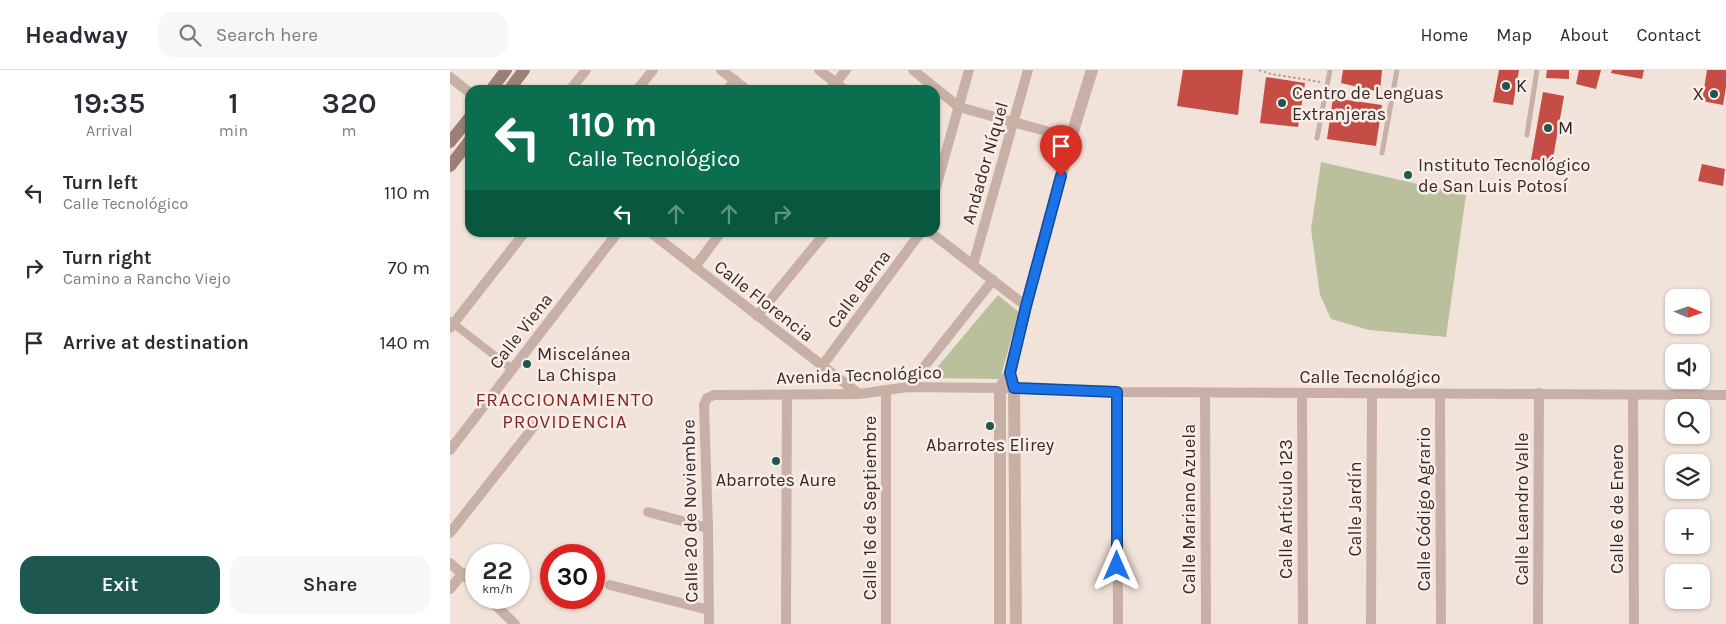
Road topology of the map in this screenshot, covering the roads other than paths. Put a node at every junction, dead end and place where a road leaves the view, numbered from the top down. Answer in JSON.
{"nodes":[{"id":1,"x":506,"y":70,"type":"edge"},
{"id":2,"x":524,"y":70,"type":"edge"},
{"id":3,"x":586,"y":70,"type":"edge"},
{"id":4,"x":653,"y":70,"type":"edge"},
{"id":5,"x":721,"y":70,"type":"edge"},
{"id":6,"x":819,"y":70,"type":"edge"},
{"id":7,"x":846,"y":70,"type":"edge"},
{"id":8,"x":913,"y":70,"type":"edge"},
{"id":9,"x":969,"y":70,"type":"edge"},
{"id":10,"x":1028,"y":70,"type":"edge"},
{"id":11,"x":1092,"y":70,"type":"edge"},
{"id":12,"x":1330,"y":70,"type":"edge"},
{"id":13,"x":1397,"y":70,"type":"edge"},
{"id":14,"x":1537,"y":70,"type":"edge"},
{"id":15,"x":450,"y":77,"type":"edge"},
{"id":16,"x":735,"y":80,"type":"junction"},
{"id":17,"x":495,"y":85,"type":"edge"},
{"id":18,"x":513,"y":85,"type":"edge"},
{"id":19,"x":574,"y":85,"type":"edge"},
{"id":20,"x":641,"y":85,"type":"edge"},
{"id":21,"x":731,"y":85,"type":"edge"},
{"id":22,"x":741,"y":85,"type":"edge"},
{"id":23,"x":831,"y":85,"type":"edge"},
{"id":24,"x":835,"y":85,"type":"edge"},
{"id":25,"x":931,"y":85,"type":"edge"},
{"id":26,"x":465,"y":89,"type":"edge"},
{"id":27,"x":940,"y":92,"type":"edge"},
{"id":28,"x":958,"y":107,"type":"junction"},
{"id":29,"x":1013,"y":122,"type":"junction"},
{"id":30,"x":465,"y":123,"type":"edge"},
{"id":31,"x":1527,"y":135,"type":"dead end"},
{"id":32,"x":1071,"y":138,"type":"junction"},
{"id":33,"x":1317,"y":138,"type":"dead end"},
{"id":34,"x":450,"y":142,"type":"edge"},
{"id":35,"x":465,"y":146,"type":"edge"},
{"id":36,"x":1382,"y":153,"type":"dead end"},
{"id":37,"x":940,"y":156,"type":"edge"},
{"id":38,"x":450,"y":166,"type":"edge"},
{"id":39,"x":521,"y":237,"type":"edge"},
{"id":40,"x":614,"y":237,"type":"edge"},
{"id":41,"x":656,"y":237,"type":"edge"},
{"id":42,"x":717,"y":237,"type":"edge"},
{"id":43,"x":822,"y":237,"type":"edge"},
{"id":44,"x":918,"y":237,"type":"edge"},
{"id":45,"x":937,"y":237,"type":"edge"},
{"id":46,"x":973,"y":265,"type":"junction"},
{"id":47,"x":695,"y":267,"type":"junction"},
{"id":48,"x":992,"y":280,"type":"junction"},
{"id":49,"x":1026,"y":306,"type":"junction"},
{"id":50,"x":757,"y":316,"type":"junction"},
{"id":51,"x":451,"y":324,"type":"edge"},
{"id":52,"x":822,"y":366,"type":"junction"},
{"id":53,"x":512,"y":369,"type":"junction"},
{"id":54,"x":1010,"y":373,"type":"junction"},
{"id":55,"x":908,"y":388,"type":"junction"},
{"id":56,"x":1000,"y":388,"type":"junction"},
{"id":57,"x":1014,"y":388,"type":"junction"},
{"id":58,"x":886,"y":392,"type":"junction"},
{"id":59,"x":1117,"y":392,"type":"junction"},
{"id":60,"x":1205,"y":393,"type":"junction"},
{"id":61,"x":1540,"y":393,"type":"junction"},
{"id":62,"x":859,"y":394,"type":"junction"},
{"id":63,"x":1302,"y":394,"type":"junction"},
{"id":64,"x":1372,"y":394,"type":"junction"},
{"id":65,"x":1440,"y":394,"type":"junction"},
{"id":66,"x":787,"y":395,"type":"junction"},
{"id":67,"x":1633,"y":395,"type":"junction"},
{"id":68,"x":1726,"y":395,"type":"edge"},
{"id":69,"x":707,"y":398,"type":"joint"},
{"id":70,"x":535,"y":425,"type":"dead end"},
{"id":71,"x":450,"y":450,"type":"edge"},
{"id":72,"x":648,"y":512,"type":"dead end"},
{"id":73,"x":708,"y":528,"type":"junction"},
{"id":74,"x":450,"y":533,"type":"edge"},
{"id":75,"x":998,"y":554,"type":"junction"},
{"id":76,"x":1015,"y":554,"type":"junction"},
{"id":77,"x":450,"y":563,"type":"edge"},
{"id":78,"x":463,"y":573,"type":"joint"},
{"id":79,"x":610,"y":585,"type":"dead end"},
{"id":80,"x":450,"y":589,"type":"edge"},
{"id":81,"x":499,"y":609,"type":"edge"},
{"id":82,"x":709,"y":610,"type":"junction"},
{"id":83,"x":515,"y":624,"type":"edge"},
{"id":84,"x":709,"y":624,"type":"edge"},
{"id":85,"x":786,"y":624,"type":"edge"},
{"id":86,"x":886,"y":624,"type":"edge"},
{"id":87,"x":1000,"y":624,"type":"edge"},
{"id":88,"x":1016,"y":624,"type":"edge"},
{"id":89,"x":1118,"y":624,"type":"edge"},
{"id":90,"x":1206,"y":624,"type":"edge"},
{"id":91,"x":1303,"y":624,"type":"edge"},
{"id":92,"x":1371,"y":624,"type":"edge"},
{"id":93,"x":1441,"y":624,"type":"edge"},
{"id":94,"x":1538,"y":624,"type":"edge"},
{"id":95,"x":1634,"y":624,"type":"edge"}],
"edges":[{"from":1,"to":17,"type":"main road"},
{"from":2,"to":18,"type":"main road"},
{"from":3,"to":19,"type":"street"},
{"from":4,"to":20,"type":"street"},
{"from":5,"to":16,"type":"street"},
{"from":6,"to":23,"type":"street"},
{"from":7,"to":24,"type":"street"},
{"from":8,"to":25,"type":"street"},
{"from":9,"to":28,"type":"street"},
{"from":10,"to":29,"type":"street","name":"Andador Níquel"},
{"from":11,"to":32,"type":"street"},
{"from":12,"to":33,"type":"lane"},
{"from":13,"to":36,"type":"lane"},
{"from":14,"to":31,"type":"lane"},
{"from":15,"to":26,"type":"street"},
{"from":16,"to":21,"type":"street"},
{"from":16,"to":22,"type":"street"},
{"from":27,"to":28,"type":"street"},
{"from":28,"to":29,"type":"street"},
{"from":28,"to":37,"type":"street"},
{"from":29,"to":32,"type":"street"},
{"from":29,"to":46,"type":"street","name":"Andador Níquel"},
{"from":30,"to":34,"type":"main road"},
{"from":32,"to":49,"type":"street"},
{"from":35,"to":38,"type":"main road"},
{"from":39,"to":51,"type":"street"},
{"from":40,"to":53,"type":"street","name":"Calle Viena"},
{"from":41,"to":47,"type":"street","name":"Calle Florencia"},
{"from":42,"to":47,"type":"street"},
{"from":43,"to":50,"type":"street"},
{"from":44,"to":52,"type":"street","name":"Calle Berna"},
{"from":45,"to":46,"type":"street"},
{"from":46,"to":48,"type":"street"},
{"from":47,"to":50,"type":"street","name":"Calle Florencia"},
{"from":48,"to":49,"type":"street"},
{"from":48,"to":55,"type":"street"},
{"from":49,"to":54,"type":"street"},
{"from":50,"to":52,"type":"street","name":"Calle Florencia"},
{"from":51,"to":53,"type":"street"},
{"from":52,"to":62,"type":"street","name":"Calle Florencia"},
{"from":53,"to":71,"type":"street","name":"Calle Viena"},
{"from":54,"to":56,"type":"street"},
{"from":54,"to":57,"type":"street"},
{"from":55,"to":56,"type":"street","name":"Avenida Tecnológico"},
{"from":55,"to":58,"type":"street","name":"Avenida Tecnológico"},
{"from":56,"to":57,"type":"street","name":"Avenida Tecnológico"},
{"from":56,"to":75,"type":"street"},
{"from":57,"to":59,"type":"street","name":"Calle Tecnológico"},
{"from":57,"to":76,"type":"street"},
{"from":58,"to":62,"type":"street","name":"Avenida Tecnológico"},
{"from":58,"to":86,"type":"street","name":"Calle 16 de Septiembre"},
{"from":59,"to":60,"type":"street","name":"Calle Tecnológico"},
{"from":59,"to":89,"type":"street"},
{"from":60,"to":63,"type":"street","name":"Calle Tecnológico"},
{"from":60,"to":90,"type":"street","name":"Calle Mariano Azuela"},
{"from":61,"to":65,"type":"street","name":"Calle Tecnológico"},
{"from":61,"to":67,"type":"street","name":"Calle Tecnológico"},
{"from":61,"to":94,"type":"street","name":"Calle Leandro Valle"},
{"from":62,"to":66,"type":"street","name":"Avenida Tecnológico"},
{"from":63,"to":64,"type":"street","name":"Calle Tecnológico"},
{"from":63,"to":91,"type":"street","name":"Calle Artículo 123"},
{"from":64,"to":65,"type":"street","name":"Calle Tecnológico"},
{"from":64,"to":92,"type":"street","name":"Calle Jardín"},
{"from":65,"to":93,"type":"street","name":"Calle Código Agrario"},
{"from":66,"to":69,"type":"street","name":"Avenida Tecnológico"},
{"from":66,"to":85,"type":"street"},
{"from":67,"to":68,"type":"street","name":"Calle Tecnológico"},
{"from":67,"to":95,"type":"street","name":"Calle 6 de Enero"},
{"from":69,"to":73,"type":"street","name":"Calle 20 de Noviembre"},
{"from":70,"to":74,"type":"street"},
{"from":72,"to":73,"type":"street"},
{"from":73,"to":82,"type":"street","name":"Calle 20 de Noviembre"},
{"from":75,"to":76,"type":"street"},
{"from":75,"to":87,"type":"street"},
{"from":76,"to":88,"type":"street"},
{"from":77,"to":78,"type":"street"},
{"from":78,"to":80,"type":"street"},
{"from":79,"to":82,"type":"street"},
{"from":81,"to":83,"type":"street"},
{"from":82,"to":84,"type":"street","name":"Calle 20 de Noviembre"}]}
